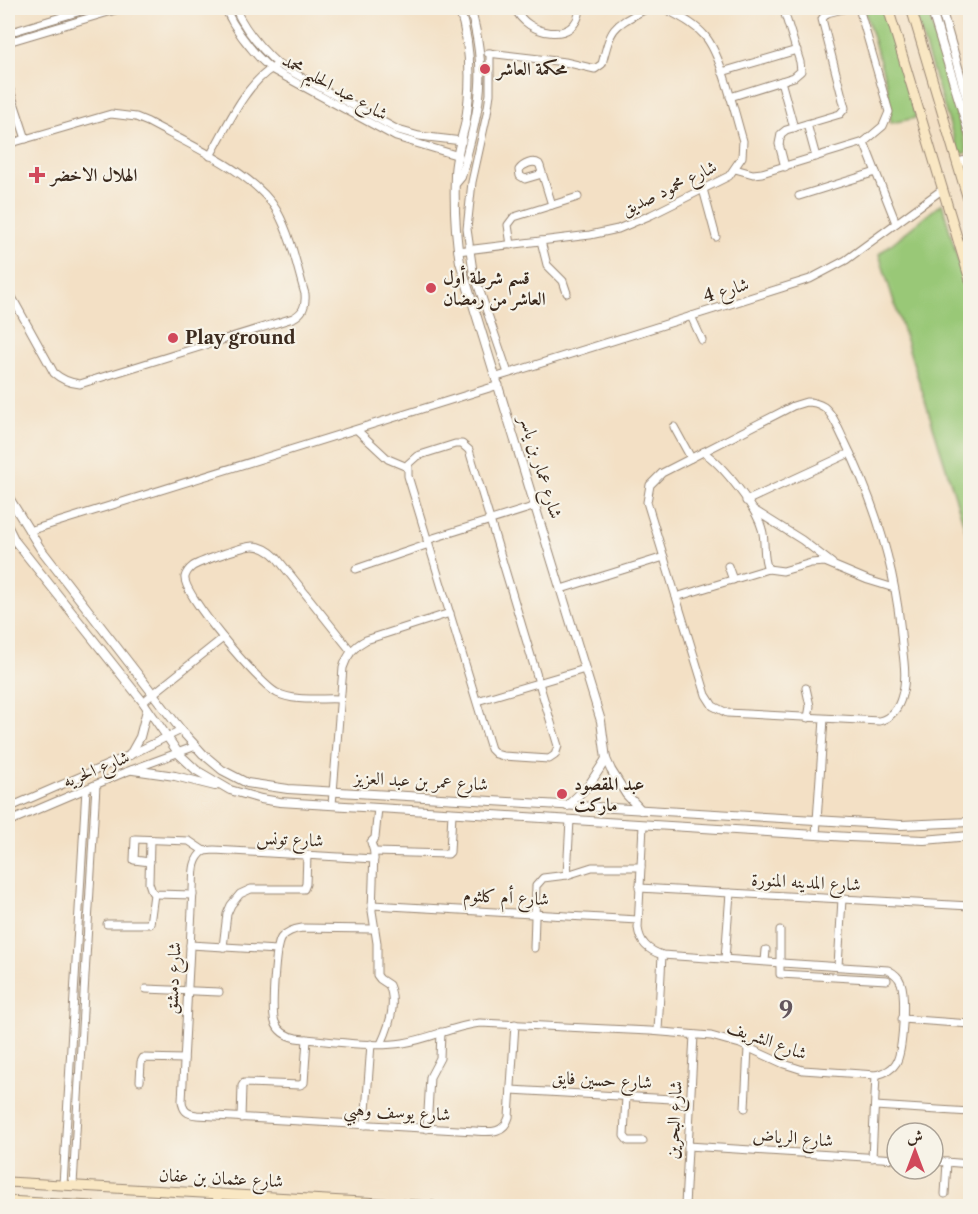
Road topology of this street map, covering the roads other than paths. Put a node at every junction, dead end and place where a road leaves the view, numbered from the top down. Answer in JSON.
{"nodes":[{"id":1,"x":91,"y":8,"type":"edge"},
{"id":2,"x":122,"y":8,"type":"edge"},
{"id":3,"x":225,"y":8,"type":"edge"},
{"id":4,"x":235,"y":8,"type":"edge"},
{"id":5,"x":459,"y":8,"type":"edge"},
{"id":6,"x":470,"y":8,"type":"edge"},
{"id":7,"x":515,"y":8,"type":"edge"},
{"id":8,"x":580,"y":8,"type":"edge"},
{"id":9,"x":648,"y":8,"type":"edge"},
{"id":10,"x":663,"y":8,"type":"edge"},
{"id":11,"x":681,"y":8,"type":"edge"},
{"id":12,"x":783,"y":8,"type":"edge"},
{"id":13,"x":847,"y":8,"type":"edge"},
{"id":14,"x":859,"y":8,"type":"edge"},
{"id":15,"x":888,"y":8,"type":"edge"},
{"id":16,"x":911,"y":8,"type":"edge"},
{"id":17,"x":931,"y":8,"type":"edge"},
{"id":18,"x":941,"y":8,"type":"edge"},
{"id":19,"x":676,"y":14,"type":"junction"},
{"id":20,"x":8,"y":33,"type":"edge"},
{"id":21,"x":8,"y":42,"type":"edge"},
{"id":22,"x":796,"y":50,"type":"junction"},
{"id":23,"x":480,"y":51,"type":"junction"},
{"id":24,"x":490,"y":53,"type":"junction"},
{"id":25,"x":279,"y":65,"type":"junction"},
{"id":26,"x":271,"y":69,"type":"junction"},
{"id":27,"x":722,"y":72,"type":"junction"},
{"id":28,"x":781,"y":81,"type":"junction"},
{"id":29,"x":8,"y":84,"type":"edge"},
{"id":30,"x":729,"y":97,"type":"junction"},
{"id":31,"x":468,"y":106,"type":"junction"},
{"id":32,"x":479,"y":108,"type":"junction"},
{"id":33,"x":970,"y":109,"type":"edge"},
{"id":34,"x":807,"y":124,"type":"junction"},
{"id":35,"x":794,"y":128,"type":"junction"},
{"id":36,"x":970,"y":136,"type":"edge"},
{"id":37,"x":408,"y":137,"type":"junction"},
{"id":38,"x":26,"y":139,"type":"junction"},
{"id":39,"x":462,"y":141,"type":"junction"},
{"id":40,"x":864,"y":142,"type":"junction"},
{"id":41,"x":8,"y":144,"type":"edge"},
{"id":42,"x":210,"y":156,"type":"junction"},
{"id":43,"x":459,"y":156,"type":"junction"},
{"id":44,"x":816,"y":157,"type":"junction"},
{"id":45,"x":970,"y":159,"type":"edge"},
{"id":46,"x":957,"y":163,"type":"junction"},
{"id":47,"x":785,"y":167,"type":"junction"},
{"id":48,"x":735,"y":169,"type":"junction"},
{"id":49,"x":876,"y":172,"type":"junction"},
{"id":50,"x":966,"y":173,"type":"edge"},
{"id":51,"x":542,"y":174,"type":"dead end"},
{"id":52,"x":456,"y":183,"type":"junction"},
{"id":53,"x":702,"y":189,"type":"junction"},
{"id":54,"x":943,"y":189,"type":"junction"},
{"id":55,"x":799,"y":196,"type":"dead end"},
{"id":56,"x":578,"y":197,"type":"dead end"},
{"id":57,"x":552,"y":205,"type":"junction"},
{"id":58,"x":970,"y":206,"type":"edge"},
{"id":59,"x":896,"y":223,"type":"junction"},
{"id":60,"x":716,"y":237,"type":"dead end"},
{"id":61,"x":541,"y":241,"type":"junction"},
{"id":62,"x":511,"y":245,"type":"junction"},
{"id":63,"x":469,"y":249,"type":"junction"},
{"id":64,"x":458,"y":251,"type":"junction"},
{"id":65,"x":970,"y":280,"type":"edge"},
{"id":66,"x":8,"y":290,"type":"edge"},
{"id":67,"x":567,"y":293,"type":"dead end"},
{"id":68,"x":11,"y":304,"type":"edge"},
{"id":69,"x":691,"y":316,"type":"junction"},
{"id":70,"x":702,"y":340,"type":"dead end"},
{"id":71,"x":508,"y":373,"type":"junction"},
{"id":72,"x":498,"y":381,"type":"junction"},
{"id":73,"x":674,"y":427,"type":"dead end"},
{"id":74,"x":357,"y":430,"type":"junction"},
{"id":75,"x":703,"y":452,"type":"junction"},
{"id":76,"x":850,"y":453,"type":"junction"},
{"id":77,"x":691,"y":458,"type":"junction"},
{"id":78,"x":407,"y":467,"type":"junction"},
{"id":79,"x":8,"y":496,"type":"edge"},
{"id":80,"x":746,"y":501,"type":"junction"},
{"id":81,"x":536,"y":506,"type":"junction"},
{"id":82,"x":751,"y":509,"type":"junction"},
{"id":83,"x":491,"y":520,"type":"junction"},
{"id":84,"x":8,"y":527,"type":"edge"},
{"id":85,"x":29,"y":531,"type":"junction"},
{"id":86,"x":428,"y":542,"type":"junction"},
{"id":87,"x":663,"y":557,"type":"junction"},
{"id":88,"x":834,"y":564,"type":"junction"},
{"id":89,"x":728,"y":566,"type":"dead end"},
{"id":90,"x":356,"y":569,"type":"dead end"},
{"id":91,"x":768,"y":569,"type":"junction"},
{"id":92,"x":733,"y":580,"type":"junction"},
{"id":93,"x":894,"y":588,"type":"junction"},
{"id":94,"x":561,"y":589,"type":"junction"},
{"id":95,"x":676,"y":597,"type":"junction"},
{"id":96,"x":450,"y":613,"type":"junction"},
{"id":97,"x":224,"y":638,"type":"junction"},
{"id":98,"x":351,"y":651,"type":"junction"},
{"id":99,"x":585,"y":669,"type":"junction"},
{"id":100,"x":540,"y":682,"type":"junction"},
{"id":101,"x":806,"y":688,"type":"dead end"},
{"id":102,"x":154,"y":694,"type":"junction"},
{"id":103,"x":340,"y":699,"type":"junction"},
{"id":104,"x":477,"y":701,"type":"junction"},
{"id":105,"x":145,"y":706,"type":"junction"},
{"id":106,"x":807,"y":718,"type":"junction"},
{"id":107,"x":824,"y":719,"type":"junction"},
{"id":108,"x":181,"y":730,"type":"junction"},
{"id":109,"x":166,"y":737,"type":"junction"},
{"id":110,"x":196,"y":746,"type":"junction"},
{"id":111,"x":179,"y":754,"type":"junction"},
{"id":112,"x":130,"y":755,"type":"junction"},
{"id":113,"x":606,"y":759,"type":"junction"},
{"id":114,"x":133,"y":770,"type":"junction"},
{"id":115,"x":96,"y":785,"type":"junction"},
{"id":116,"x":86,"y":789,"type":"junction"},
{"id":117,"x":230,"y":790,"type":"junction"},
{"id":118,"x":333,"y":792,"type":"junction"},
{"id":119,"x":332,"y":805,"type":"junction"},
{"id":120,"x":567,"y":806,"type":"junction"},
{"id":121,"x":8,"y":808,"type":"edge"},
{"id":122,"x":378,"y":808,"type":"junction"},
{"id":123,"x":641,"y":810,"type":"junction"},
{"id":124,"x":452,"y":813,"type":"junction"},
{"id":125,"x":570,"y":820,"type":"junction"},
{"id":126,"x":817,"y":820,"type":"junction"},
{"id":127,"x":8,"y":822,"type":"edge"},
{"id":128,"x":970,"y":822,"type":"edge"},
{"id":129,"x":643,"y":825,"type":"junction"},
{"id":130,"x":816,"y":835,"type":"junction"},
{"id":131,"x":970,"y":836,"type":"edge"},
{"id":132,"x":150,"y":840,"type":"junction"},
{"id":133,"x":204,"y":851,"type":"junction"},
{"id":134,"x":374,"y":854,"type":"junction"},
{"id":135,"x":307,"y":855,"type":"junction"},
{"id":136,"x":150,"y":862,"type":"junction"},
{"id":137,"x":640,"y":867,"type":"junction"},
{"id":138,"x":82,"y":870,"type":"junction"},
{"id":139,"x":91,"y":870,"type":"junction"},
{"id":140,"x":567,"y":875,"type":"junction"},
{"id":141,"x":639,"y":888,"type":"junction"},
{"id":142,"x":80,"y":892,"type":"junction"},
{"id":143,"x":90,"y":893,"type":"junction"},
{"id":144,"x":730,"y":893,"type":"junction"},
{"id":145,"x":154,"y":894,"type":"junction"},
{"id":146,"x":193,"y":895,"type":"junction"},
{"id":147,"x":842,"y":899,"type":"junction"},
{"id":148,"x":372,"y":904,"type":"junction"},
{"id":149,"x":970,"y":906,"type":"edge"},
{"id":150,"x":535,"y":913,"type":"junction"},
{"id":151,"x":638,"y":920,"type":"junction"},
{"id":152,"x":107,"y":924,"type":"dead end"},
{"id":153,"x":374,"y":929,"type":"junction"},
{"id":154,"x":780,"y":930,"type":"dead end"},
{"id":155,"x":190,"y":945,"type":"junction"},
{"id":156,"x":224,"y":947,"type":"junction"},
{"id":157,"x":534,"y":948,"type":"dead end"},
{"id":158,"x":277,"y":950,"type":"junction"},
{"id":159,"x":766,"y":950,"type":"dead end"},
{"id":160,"x":662,"y":955,"type":"junction"},
{"id":161,"x":725,"y":958,"type":"junction"},
{"id":162,"x":765,"y":961,"type":"junction"},
{"id":163,"x":779,"y":962,"type":"junction"},
{"id":164,"x":838,"y":966,"type":"junction"},
{"id":165,"x":887,"y":980,"type":"dead end"},
{"id":166,"x":146,"y":988,"type":"dead end"},
{"id":167,"x":188,"y":991,"type":"junction"},
{"id":168,"x":219,"y":992,"type":"dead end"},
{"id":169,"x":902,"y":1019,"type":"junction"},
{"id":170,"x":515,"y":1024,"type":"junction"},
{"id":171,"x":970,"y":1024,"type":"edge"},
{"id":172,"x":658,"y":1031,"type":"junction"},
{"id":173,"x":441,"y":1032,"type":"junction"},
{"id":174,"x":694,"y":1035,"type":"junction"},
{"id":175,"x":307,"y":1039,"type":"junction"},
{"id":176,"x":370,"y":1044,"type":"junction"},
{"id":177,"x":381,"y":1044,"type":"junction"},
{"id":178,"x":748,"y":1048,"type":"junction"},
{"id":179,"x":184,"y":1059,"type":"junction"},
{"id":180,"x":876,"y":1075,"type":"junction"},
{"id":181,"x":140,"y":1081,"type":"dead end"},
{"id":182,"x":69,"y":1089,"type":"junction"},
{"id":183,"x":79,"y":1090,"type":"junction"},
{"id":184,"x":511,"y":1090,"type":"junction"},
{"id":185,"x":626,"y":1096,"type":"junction"},
{"id":186,"x":690,"y":1100,"type":"junction"},
{"id":187,"x":875,"y":1106,"type":"junction"},
{"id":188,"x":745,"y":1108,"type":"dead end"},
{"id":189,"x":184,"y":1110,"type":"joint"},
{"id":190,"x":970,"y":1112,"type":"edge"},
{"id":191,"x":68,"y":1113,"type":"junction"},
{"id":192,"x":77,"y":1113,"type":"junction"},
{"id":193,"x":241,"y":1118,"type":"junction"},
{"id":194,"x":365,"y":1125,"type":"junction"},
{"id":195,"x":427,"y":1129,"type":"junction"},
{"id":196,"x":643,"y":1141,"type":"dead end"},
{"id":197,"x":688,"y":1146,"type":"junction"},
{"id":198,"x":872,"y":1158,"type":"junction"},
{"id":199,"x":885,"y":1159,"type":"edge"},
{"id":200,"x":947,"y":1162,"type":"joint"},
{"id":201,"x":970,"y":1164,"type":"edge"},
{"id":202,"x":8,"y":1182,"type":"edge"},
{"id":203,"x":68,"y":1185,"type":"junction"},
{"id":204,"x":218,"y":1194,"type":"junction"},
{"id":205,"x":945,"y":1194,"type":"dead end"},
{"id":206,"x":8,"y":1202,"type":"edge"},
{"id":207,"x":91,"y":1206,"type":"edge"},
{"id":208,"x":217,"y":1206,"type":"edge"},
{"id":209,"x":433,"y":1206,"type":"edge"},
{"id":210,"x":685,"y":1206,"type":"edge"}],
"edges":[{"from":1,"to":20,"type":"street"},
{"from":2,"to":21,"type":"street"},
{"from":3,"to":26,"type":"street","name":"شارع عبد الحليم محمد"},
{"from":4,"to":25,"type":"street","name":"شارع عبد الحليم محمد"},
{"from":5,"to":31,"type":"street","name":"شارع عمار بن ياسر"},
{"from":6,"to":23,"type":"street","name":"شارع عمار بن ياسر"},
{"from":7,"to":8,"type":"street"},
{"from":9,"to":24,"type":"street"},
{"from":10,"to":19,"type":"street","name":"شارع محمود صديق"},
{"from":11,"to":19,"type":"street"},
{"from":12,"to":22,"type":"street"},
{"from":13,"to":34,"type":"street"},
{"from":14,"to":40,"type":"street"},
{"from":15,"to":54,"type":"main road"},
{"from":16,"to":46,"type":"main road"},
{"from":17,"to":36,"type":"street"},
{"from":18,"to":33,"type":"street"},
{"from":19,"to":27,"type":"street","name":"شارع محمود صديق"},
{"from":22,"to":27,"type":"street"},
{"from":22,"to":28,"type":"street"},
{"from":23,"to":24,"type":"street"},
{"from":23,"to":32,"type":"street","name":"شارع عمار بن ياسر"},
{"from":24,"to":63,"type":"street"},
{"from":25,"to":26,"type":"street"},
{"from":25,"to":37,"type":"street","name":"شارع عبد الحليم محمد"},
{"from":26,"to":37,"type":"street","name":"شارع عبد الحليم محمد"},
{"from":26,"to":42,"type":"street"},
{"from":27,"to":30,"type":"street","name":"شارع محمود صديق"},
{"from":28,"to":30,"type":"street"},
{"from":28,"to":35,"type":"street"},
{"from":29,"to":38,"type":"street"},
{"from":30,"to":48,"type":"street","name":"شارع محمود صديق"},
{"from":31,"to":32,"type":"street"},
{"from":31,"to":39,"type":"street","name":"شارع عمار بن ياسر"},
{"from":32,"to":52,"type":"street","name":"شارع عمار بن ياسر"},
{"from":34,"to":35,"type":"street"},
{"from":34,"to":44,"type":"street"},
{"from":35,"to":47,"type":"street"},
{"from":37,"to":39,"type":"street","name":"شارع عبد الحليم محمد"},
{"from":37,"to":43,"type":"street","name":"شارع عبد الحليم محمد"},
{"from":38,"to":41,"type":"street"},
{"from":38,"to":42,"type":"street"},
{"from":39,"to":43,"type":"street","name":"شارع عمار بن ياسر"},
{"from":40,"to":44,"type":"street"},
{"from":40,"to":49,"type":"street"},
{"from":42,"to":68,"type":"street"},
{"from":43,"to":52,"type":"street","name":"شارع عمار بن ياسر"},
{"from":44,"to":47,"type":"street"},
{"from":45,"to":46,"type":"street"},
{"from":46,"to":50,"type":"main road"},
{"from":47,"to":48,"type":"street"},
{"from":48,"to":53,"type":"street","name":"شارع محمود صديق"},
{"from":49,"to":55,"type":"street"},
{"from":49,"to":59,"type":"street"},
{"from":50,"to":58,"type":"main road"},
{"from":51,"to":57,"type":"street"},
{"from":52,"to":64,"type":"street","name":"شارع عمار بن ياسر"},
{"from":53,"to":60,"type":"street"},
{"from":53,"to":61,"type":"street","name":"شارع محمود صديق"},
{"from":54,"to":59,"type":"street","name":"شارع 4"},
{"from":54,"to":65,"type":"main road"},
{"from":56,"to":57,"type":"street"},
{"from":57,"to":62,"type":"street"},
{"from":59,"to":69,"type":"street","name":"شارع 4"},
{"from":61,"to":62,"type":"street","name":"شارع محمود صديق"},
{"from":61,"to":67,"type":"street"},
{"from":62,"to":63,"type":"street","name":"شارع محمود صديق"},
{"from":63,"to":64,"type":"street","name":"شارع محمود صديق"},
{"from":63,"to":71,"type":"street"},
{"from":64,"to":72,"type":"street","name":"شارع عمار بن ياسر"},
{"from":66,"to":68,"type":"street"},
{"from":69,"to":70,"type":"street"},
{"from":69,"to":71,"type":"street","name":"شارع 4"},
{"from":71,"to":72,"type":"street","name":"شارع 4"},
{"from":72,"to":74,"type":"street","name":"شارع 4"},
{"from":72,"to":81,"type":"street","name":"شارع عمار بن ياسر"},
{"from":73,"to":77,"type":"street"},
{"from":74,"to":78,"type":"street"},
{"from":74,"to":85,"type":"street","name":"شارع 4"},
{"from":75,"to":76,"type":"street"},
{"from":75,"to":77,"type":"street"},
{"from":75,"to":80,"type":"street"},
{"from":76,"to":80,"type":"street"},
{"from":76,"to":93,"type":"street"},
{"from":77,"to":87,"type":"street"},
{"from":78,"to":83,"type":"street"},
{"from":78,"to":86,"type":"street"},
{"from":79,"to":85,"type":"street","name":"شارع عمر بن عبد العزيز"},
{"from":80,"to":82,"type":"street"},
{"from":81,"to":83,"type":"street"},
{"from":81,"to":94,"type":"street","name":"شارع عمار بن ياسر"},
{"from":82,"to":88,"type":"street"},
{"from":82,"to":91,"type":"street"},
{"from":83,"to":86,"type":"street"},
{"from":83,"to":100,"type":"street"},
{"from":84,"to":105,"type":"street","name":"شارع عمر بن عبد العزيز"},
{"from":85,"to":102,"type":"street","name":"شارع عمر بن عبد العزيز"},
{"from":86,"to":90,"type":"street"},
{"from":86,"to":96,"type":"street"},
{"from":87,"to":94,"type":"street"},
{"from":87,"to":95,"type":"street"},
{"from":88,"to":91,"type":"street"},
{"from":88,"to":93,"type":"street"},
{"from":89,"to":92,"type":"street"},
{"from":91,"to":92,"type":"street"},
{"from":92,"to":95,"type":"street"},
{"from":93,"to":107,"type":"street"},
{"from":94,"to":99,"type":"street","name":"شارع عمار بن ياسر"},
{"from":95,"to":106,"type":"street"},
{"from":96,"to":98,"type":"street"},
{"from":96,"to":104,"type":"street"},
{"from":97,"to":98,"type":"street"},
{"from":97,"to":102,"type":"street"},
{"from":97,"to":103,"type":"street"},
{"from":98,"to":103,"type":"street"},
{"from":99,"to":100,"type":"street"},
{"from":99,"to":113,"type":"street","name":"شارع عمار بن ياسر"},
{"from":100,"to":104,"type":"street"},
{"from":100,"to":104,"type":"street"},
{"from":101,"to":106,"type":"street"},
{"from":102,"to":105,"type":"street"},
{"from":102,"to":108,"type":"street","name":"شارع عمر بن عبد العزيز"},
{"from":103,"to":118,"type":"street"},
{"from":105,"to":109,"type":"street","name":"شارع عمر بن عبد العزيز"},
{"from":105,"to":112,"type":"street"},
{"from":106,"to":107,"type":"street"},
{"from":107,"to":126,"type":"street"},
{"from":108,"to":109,"type":"street","name":"شارع الحريه"},
{"from":108,"to":110,"type":"street","name":"شارع عمر بن عبد العزيز"},
{"from":109,"to":111,"type":"street","name":"شارع عمر بن عبد العزيز"},
{"from":109,"to":112,"type":"street","name":"شارع الحريه"},
{"from":110,"to":111,"type":"street","name":"شارع الحريه"},
{"from":110,"to":118,"type":"street","name":"شارع عمر بن عبد العزيز"},
{"from":111,"to":114,"type":"street","name":"شارع الحريه"},
{"from":111,"to":117,"type":"street","name":"شارع عمر بن عبد العزيز"},
{"from":112,"to":121,"type":"street","name":"شارع الحريه"},
{"from":113,"to":120,"type":"street"},
{"from":113,"to":123,"type":"street","name":"شارع عمار بن ياسر"},
{"from":114,"to":115,"type":"street","name":"شارع الحريه"},
{"from":114,"to":117,"type":"street"},
{"from":115,"to":116,"type":"street","name":"شارع الحريه"},
{"from":115,"to":139,"type":"street"},
{"from":116,"to":127,"type":"street","name":"شارع الحريه"},
{"from":116,"to":138,"type":"street"},
{"from":117,"to":119,"type":"street","name":"شارع عمر بن عبد العزيز"},
{"from":118,"to":119,"type":"street"},
{"from":118,"to":120,"type":"street","name":"شارع عمر بن عبد العزيز"},
{"from":119,"to":122,"type":"street","name":"شارع عمر بن عبد العزيز"},
{"from":120,"to":123,"type":"street","name":"شارع عمر بن عبد العزيز"},
{"from":122,"to":124,"type":"street","name":"شارع عمر بن عبد العزيز"},
{"from":122,"to":134,"type":"street"},
{"from":123,"to":126,"type":"street","name":"شارع عمر بن عبد العزيز"},
{"from":124,"to":125,"type":"street","name":"شارع عمر بن عبد العزيز"},
{"from":124,"to":134,"type":"street","name":"شارع تونس"},
{"from":125,"to":129,"type":"street","name":"شارع عمر بن عبد العزيز"},
{"from":125,"to":140,"type":"street"},
{"from":126,"to":128,"type":"street","name":"شارع عمر بن عبد العزيز"},
{"from":126,"to":130,"type":"street"},
{"from":129,"to":130,"type":"street","name":"شارع عمر بن عبد العزيز"},
{"from":129,"to":137,"type":"street"},
{"from":130,"to":131,"type":"street","name":"شارع عمر بن عبد العزيز"},
{"from":132,"to":133,"type":"street"},
{"from":132,"to":136,"type":"street"},
{"from":132,"to":136,"type":"street"},
{"from":133,"to":135,"type":"street","name":"شارع تونس"},
{"from":133,"to":146,"type":"street","name":"شارع دمشق"},
{"from":134,"to":135,"type":"street","name":"شارع تونس"},
{"from":134,"to":148,"type":"street"},
{"from":135,"to":156,"type":"street"},
{"from":136,"to":145,"type":"street"},
{"from":137,"to":140,"type":"street"},
{"from":137,"to":141,"type":"street"},
{"from":138,"to":139,"type":"street"},
{"from":138,"to":142,"type":"street"},
{"from":139,"to":143,"type":"street"},
{"from":140,"to":150,"type":"street"},
{"from":141,"to":144,"type":"street","name":"شارع المدينه المنورة"},
{"from":141,"to":151,"type":"street"},
{"from":142,"to":143,"type":"street"},
{"from":142,"to":182,"type":"street"},
{"from":143,"to":183,"type":"street"},
{"from":144,"to":147,"type":"street","name":"شارع المدينه المنورة"},
{"from":144,"to":161,"type":"street"},
{"from":145,"to":146,"type":"street"},
{"from":145,"to":152,"type":"street"},
{"from":146,"to":155,"type":"street","name":"شارع دمشق"},
{"from":147,"to":149,"type":"street","name":"شارع المدينه المنورة"},
{"from":147,"to":164,"type":"street"},
{"from":148,"to":150,"type":"street","name":"شارع أم كلثوم"},
{"from":148,"to":153,"type":"street"},
{"from":150,"to":151,"type":"street","name":"شارع أم كلثوم"},
{"from":150,"to":157,"type":"street"},
{"from":151,"to":160,"type":"street"},
{"from":153,"to":158,"type":"street"},
{"from":153,"to":177,"type":"street"},
{"from":154,"to":163,"type":"street"},
{"from":155,"to":156,"type":"street"},
{"from":155,"to":167,"type":"street","name":"شارع دمشق"},
{"from":156,"to":158,"type":"street"},
{"from":158,"to":175,"type":"street","name":"شارع الشريف"},
{"from":159,"to":162,"type":"street"},
{"from":160,"to":161,"type":"street"},
{"from":160,"to":172,"type":"street"},
{"from":161,"to":162,"type":"street"},
{"from":162,"to":163,"type":"street"},
{"from":163,"to":164,"type":"street"},
{"from":163,"to":165,"type":"street"},
{"from":164,"to":169,"type":"street"},
{"from":166,"to":167,"type":"street"},
{"from":167,"to":168,"type":"street"},
{"from":167,"to":179,"type":"street","name":"شارع دمشق"},
{"from":169,"to":171,"type":"street"},
{"from":169,"to":180,"type":"street"},
{"from":170,"to":172,"type":"street","name":"شارع الشريف"},
{"from":170,"to":173,"type":"street","name":"شارع الشريف"},
{"from":170,"to":184,"type":"street","name":"شارع يوسف وهبي"},
{"from":172,"to":174,"type":"street","name":"شارع الشريف"},
{"from":173,"to":177,"type":"street","name":"شارع الشريف"},
{"from":173,"to":195,"type":"street"},
{"from":174,"to":178,"type":"street","name":"شارع الشريف"},
{"from":174,"to":186,"type":"street","name":"شارع البحرين"},
{"from":175,"to":176,"type":"street","name":"شارع الشريف"},
{"from":175,"to":193,"type":"street"},
{"from":176,"to":177,"type":"street","name":"شارع الشريف"},
{"from":176,"to":194,"type":"street"},
{"from":178,"to":180,"type":"street","name":"شارع الشريف"},
{"from":178,"to":188,"type":"street"},
{"from":179,"to":181,"type":"street"},
{"from":179,"to":189,"type":"street","name":"شارع دمشق"},
{"from":180,"to":187,"type":"street"},
{"from":182,"to":183,"type":"street"},
{"from":182,"to":191,"type":"street"},
{"from":183,"to":192,"type":"street"},
{"from":184,"to":185,"type":"street","name":"شارع حسين فايق"},
{"from":184,"to":195,"type":"street","name":"شارع يوسف وهبي"},
{"from":185,"to":186,"type":"street","name":"شارع حسين فايق"},
{"from":185,"to":196,"type":"street"},
{"from":186,"to":197,"type":"street","name":"شارع البحرين"},
{"from":187,"to":190,"type":"street"},
{"from":187,"to":198,"type":"street"},
{"from":189,"to":193,"type":"street","name":"شارع يوسف وهبي"},
{"from":191,"to":192,"type":"street"},
{"from":191,"to":203,"type":"street"},
{"from":192,"to":203,"type":"street"},
{"from":193,"to":194,"type":"street","name":"شارع يوسف وهبي"},
{"from":194,"to":195,"type":"street","name":"شارع يوسف وهبي"},
{"from":197,"to":198,"type":"street","name":"شارع الرياض"},
{"from":197,"to":210,"type":"street","name":"شارع البحرين"},
{"from":198,"to":199,"type":"street","name":"شارع الرياض"},
{"from":200,"to":201,"type":"street"},
{"from":200,"to":205,"type":"street"},
{"from":202,"to":203,"type":"main road","name":"شارع عثمان بن عفان"},
{"from":203,"to":204,"type":"main road","name":"شارع عثمان بن عفان"},
{"from":204,"to":208,"type":"main road"},
{"from":204,"to":209,"type":"main road","name":"شارع عثمان بن عفان"},
{"from":206,"to":207,"type":"main road"}]}
